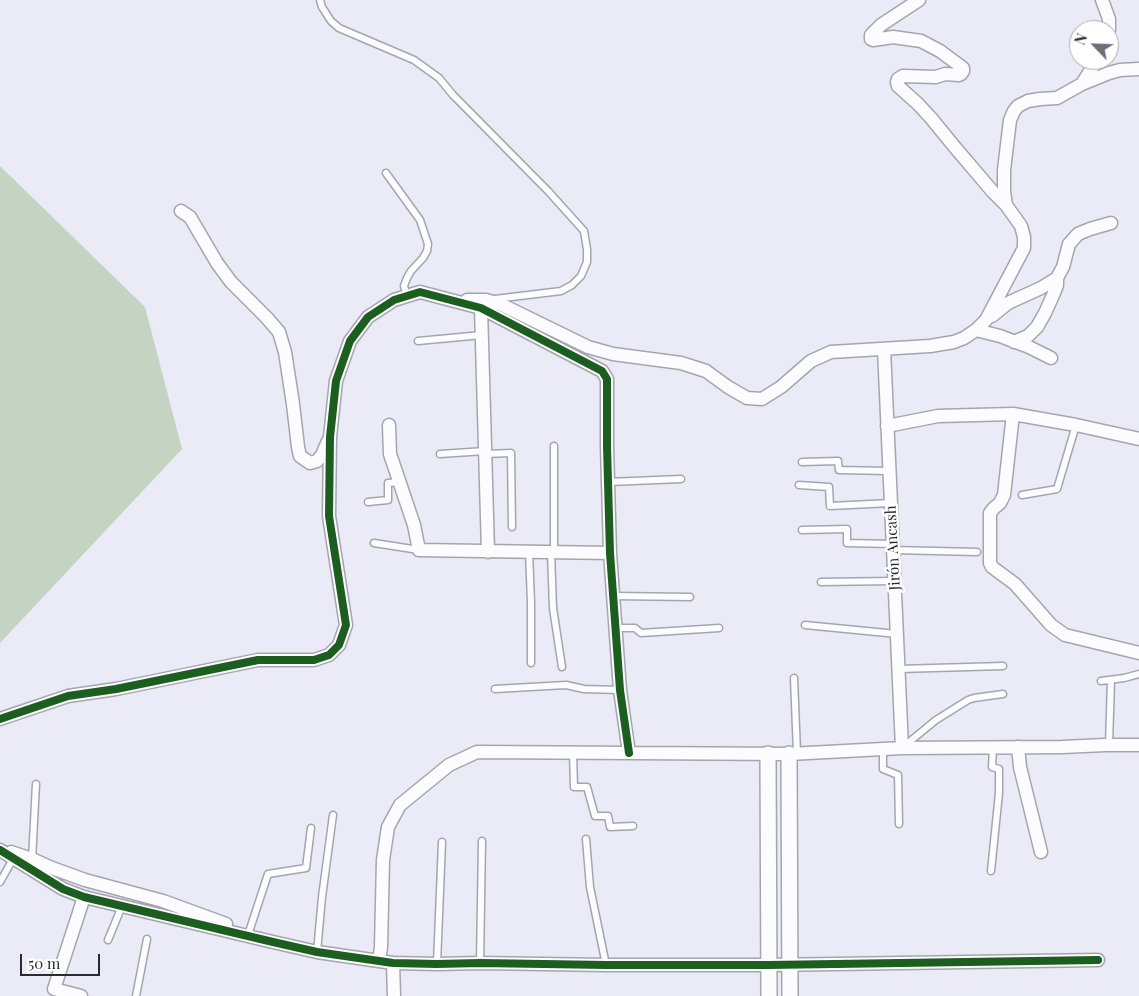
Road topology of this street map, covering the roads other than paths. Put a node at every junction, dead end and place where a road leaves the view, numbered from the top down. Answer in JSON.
{"nodes":[{"id":1,"x":320,"y":0,"type":"edge"},
{"id":2,"x":918,"y":0,"type":"edge"},
{"id":3,"x":1102,"y":0,"type":"edge"},
{"id":4,"x":1109,"y":20,"type":"edge"},
{"id":5,"x":1139,"y":69,"type":"edge"},
{"id":6,"x":1091,"y":70,"type":"edge"},
{"id":7,"x":1082,"y":84,"type":"junction"},
{"id":8,"x":386,"y":173,"type":"dead end"},
{"id":9,"x":1006,"y":204,"type":"junction"},
{"id":10,"x":181,"y":211,"type":"dead end"},
{"id":11,"x":1111,"y":223,"type":"dead end"},
{"id":12,"x":1057,"y":278,"type":"junction"},
{"id":13,"x":407,"y":296,"type":"junction"},
{"id":14,"x":484,"y":304,"type":"junction"},
{"id":15,"x":986,"y":320,"type":"junction"},
{"id":16,"x":976,"y":330,"type":"junction"},
{"id":17,"x":482,"y":335,"type":"junction"},
{"id":18,"x":418,"y":341,"type":"dead end"},
{"id":19,"x":1014,"y":342,"type":"junction"},
{"id":20,"x":884,"y":349,"type":"junction"},
{"id":21,"x":1051,"y":358,"type":"dead end"},
{"id":22,"x":1013,"y":414,"type":"junction"},
{"id":23,"x":388,"y":425,"type":"dead end"},
{"id":24,"x":1076,"y":425,"type":"junction"},
{"id":25,"x":887,"y":426,"type":"junction"},
{"id":26,"x":330,"y":437,"type":"junction"},
{"id":27,"x":1139,"y":438,"type":"edge"},
{"id":28,"x":554,"y":446,"type":"dead end"},
{"id":29,"x":485,"y":452,"type":"junction"},
{"id":30,"x":440,"y":454,"type":"dead end"},
{"id":31,"x":802,"y":462,"type":"dead end"},
{"id":32,"x":889,"y":471,"type":"junction"},
{"id":33,"x":681,"y":479,"type":"dead end"},
{"id":34,"x":400,"y":482,"type":"junction"},
{"id":35,"x":608,"y":482,"type":"junction"},
{"id":36,"x":799,"y":485,"type":"dead end"},
{"id":37,"x":1022,"y":496,"type":"dead end"},
{"id":38,"x":368,"y":502,"type":"dead end"},
{"id":39,"x":891,"y":503,"type":"junction"},
{"id":40,"x":512,"y":527,"type":"dead end"},
{"id":41,"x":802,"y":530,"type":"dead end"},
{"id":42,"x":374,"y":543,"type":"dead end"},
{"id":43,"x":893,"y":547,"type":"junction"},
{"id":44,"x":419,"y":550,"type":"junction"},
{"id":45,"x":488,"y":552,"type":"junction"},
{"id":46,"x":529,"y":552,"type":"junction"},
{"id":47,"x":552,"y":552,"type":"junction"},
{"id":48,"x":977,"y":552,"type":"dead end"},
{"id":49,"x":610,"y":553,"type":"junction"},
{"id":50,"x":894,"y":581,"type":"junction"},
{"id":51,"x":822,"y":582,"type":"dead end"},
{"id":52,"x":613,"y":596,"type":"junction"},
{"id":53,"x":690,"y":597,"type":"dead end"},
{"id":54,"x":805,"y":624,"type":"dead end"},
{"id":55,"x":616,"y":628,"type":"junction"},
{"id":56,"x":719,"y":628,"type":"dead end"},
{"id":57,"x":897,"y":634,"type":"junction"},
{"id":58,"x":1139,"y":653,"type":"edge"},
{"id":59,"x":531,"y":663,"type":"dead end"},
{"id":60,"x":1004,"y":666,"type":"dead end"},
{"id":61,"x":562,"y":667,"type":"dead end"},
{"id":62,"x":898,"y":669,"type":"junction"},
{"id":63,"x":1139,"y":674,"type":"edge"},
{"id":64,"x":794,"y":678,"type":"dead end"},
{"id":65,"x":1110,"y":680,"type":"junction"},
{"id":66,"x":1101,"y":681,"type":"dead end"},
{"id":67,"x":495,"y":689,"type":"dead end"},
{"id":68,"x":620,"y":690,"type":"junction"},
{"id":69,"x":1003,"y":694,"type":"dead end"},
{"id":70,"x":0,"y":719,"type":"edge"},
{"id":71,"x":1109,"y":745,"type":"junction"},
{"id":72,"x":1139,"y":745,"type":"edge"},
{"id":73,"x":993,"y":747,"type":"junction"},
{"id":74,"x":1018,"y":747,"type":"junction"},
{"id":75,"x":902,"y":748,"type":"junction"},
{"id":76,"x":883,"y":749,"type":"junction"},
{"id":77,"x":573,"y":753,"type":"junction"},
{"id":78,"x":629,"y":753,"type":"junction"},
{"id":79,"x":768,"y":754,"type":"junction"},
{"id":80,"x":793,"y":754,"type":"junction"},
{"id":81,"x":36,"y":784,"type":"dead end"},
{"id":82,"x":333,"y":815,"type":"dead end"},
{"id":83,"x":899,"y":824,"type":"dead end"},
{"id":84,"x":632,"y":826,"type":"dead end"},
{"id":85,"x":311,"y":828,"type":"dead end"},
{"id":86,"x":586,"y":840,"type":"dead end"},
{"id":87,"x":482,"y":841,"type":"dead end"},
{"id":88,"x":442,"y":842,"type":"dead end"},
{"id":89,"x":0,"y":849,"type":"edge"},
{"id":90,"x":1042,"y":852,"type":"dead end"},
{"id":91,"x":13,"y":859,"type":"junction"},
{"id":92,"x":32,"y":864,"type":"junction"},
{"id":93,"x":991,"y":871,"type":"dead end"},
{"id":94,"x":0,"y":882,"type":"edge"},
{"id":95,"x":84,"y":896,"type":"junction"},
{"id":96,"x":122,"y":906,"type":"junction"},
{"id":97,"x":249,"y":932,"type":"junction"},
{"id":98,"x":146,"y":939,"type":"dead end"},
{"id":99,"x":108,"y":940,"type":"dead end"},
{"id":100,"x":288,"y":945,"type":"junction"},
{"id":101,"x":318,"y":952,"type":"junction"},
{"id":102,"x":1098,"y":960,"type":"dead end"},
{"id":103,"x":379,"y":961,"type":"junction"},
{"id":104,"x":480,"y":962,"type":"junction"},
{"id":105,"x":393,"y":963,"type":"junction"},
{"id":106,"x":437,"y":964,"type":"junction"},
{"id":107,"x":606,"y":965,"type":"junction"},
{"id":108,"x":769,"y":965,"type":"junction"},
{"id":109,"x":790,"y":965,"type":"junction"},
{"id":110,"x":53,"y":992,"type":"edge"},
{"id":111,"x":81,"y":996,"type":"edge"},
{"id":112,"x":136,"y":996,"type":"edge"},
{"id":113,"x":394,"y":996,"type":"edge"},
{"id":114,"x":770,"y":996,"type":"edge"},
{"id":115,"x":790,"y":996,"type":"edge"}],
"edges":[{"from":1,"to":14,"type":"lane"},
{"from":2,"to":9,"type":"street"},
{"from":3,"to":4,"type":"street"},
{"from":5,"to":7,"type":"street"},
{"from":6,"to":7,"type":"street"},
{"from":7,"to":9,"type":"street"},
{"from":8,"to":13,"type":"lane"},
{"from":9,"to":15,"type":"street"},
{"from":10,"to":26,"type":"street"},
{"from":11,"to":12,"type":"street"},
{"from":12,"to":15,"type":"street"},
{"from":12,"to":19,"type":"street"},
{"from":13,"to":14,"type":"street"},
{"from":13,"to":26,"type":"street"},
{"from":14,"to":17,"type":"street"},
{"from":14,"to":20,"type":"street"},
{"from":14,"to":35,"type":"street"},
{"from":15,"to":16,"type":"street"},
{"from":16,"to":19,"type":"street"},
{"from":16,"to":20,"type":"street"},
{"from":17,"to":18,"type":"lane"},
{"from":17,"to":29,"type":"street"},
{"from":19,"to":21,"type":"street"},
{"from":20,"to":25,"type":"street","name":"Jirón Ancash"},
{"from":22,"to":24,"type":"street"},
{"from":22,"to":25,"type":"street"},
{"from":22,"to":58,"type":"street"},
{"from":23,"to":34,"type":"street"},
{"from":24,"to":27,"type":"street"},
{"from":24,"to":37,"type":"lane"},
{"from":25,"to":32,"type":"street","name":"Jirón Ancash"},
{"from":26,"to":70,"type":"street"},
{"from":28,"to":47,"type":"lane"},
{"from":29,"to":30,"type":"lane"},
{"from":29,"to":40,"type":"lane"},
{"from":29,"to":45,"type":"street"},
{"from":31,"to":32,"type":"lane"},
{"from":32,"to":39,"type":"street","name":"Jirón Ancash"},
{"from":33,"to":35,"type":"lane"},
{"from":34,"to":38,"type":"lane"},
{"from":34,"to":44,"type":"street"},
{"from":35,"to":49,"type":"street"},
{"from":36,"to":39,"type":"lane"},
{"from":39,"to":43,"type":"street","name":"Jirón Ancash"},
{"from":41,"to":43,"type":"lane"},
{"from":42,"to":44,"type":"lane"},
{"from":43,"to":48,"type":"lane"},
{"from":43,"to":50,"type":"street","name":"Jirón Ancash"},
{"from":44,"to":45,"type":"street"},
{"from":45,"to":46,"type":"street"},
{"from":46,"to":47,"type":"street"},
{"from":46,"to":59,"type":"lane"},
{"from":47,"to":49,"type":"street"},
{"from":47,"to":61,"type":"lane"},
{"from":49,"to":52,"type":"street"},
{"from":50,"to":51,"type":"lane"},
{"from":50,"to":57,"type":"street","name":"Jirón Ancash"},
{"from":52,"to":53,"type":"lane"},
{"from":52,"to":55,"type":"street"},
{"from":54,"to":57,"type":"lane"},
{"from":55,"to":56,"type":"lane"},
{"from":55,"to":68,"type":"street"},
{"from":57,"to":62,"type":"street","name":"Jirón Ancash"},
{"from":60,"to":62,"type":"lane"},
{"from":62,"to":75,"type":"street","name":"Jirón Ancash"},
{"from":63,"to":65,"type":"lane"},
{"from":64,"to":80,"type":"lane"},
{"from":65,"to":66,"type":"lane"},
{"from":65,"to":71,"type":"lane"},
{"from":67,"to":68,"type":"lane"},
{"from":68,"to":78,"type":"street"},
{"from":69,"to":75,"type":"lane"},
{"from":71,"to":72,"type":"street"},
{"from":71,"to":74,"type":"street"},
{"from":73,"to":74,"type":"street"},
{"from":73,"to":75,"type":"street"},
{"from":73,"to":93,"type":"lane"},
{"from":74,"to":90,"type":"street"},
{"from":75,"to":76,"type":"street"},
{"from":76,"to":80,"type":"street"},
{"from":76,"to":83,"type":"lane"},
{"from":77,"to":78,"type":"street"},
{"from":77,"to":84,"type":"lane"},
{"from":77,"to":103,"type":"street"},
{"from":78,"to":79,"type":"street"},
{"from":79,"to":80,"type":"street"},
{"from":79,"to":108,"type":"street"},
{"from":80,"to":109,"type":"street"},
{"from":81,"to":92,"type":"lane"},
{"from":82,"to":101,"type":"lane"},
{"from":85,"to":97,"type":"lane"},
{"from":86,"to":107,"type":"lane"},
{"from":87,"to":104,"type":"lane"},
{"from":88,"to":106,"type":"lane"},
{"from":89,"to":91,"type":"street"},
{"from":89,"to":92,"type":"street"},
{"from":91,"to":92,"type":"street"},
{"from":91,"to":94,"type":"lane"},
{"from":92,"to":95,"type":"street"},
{"from":92,"to":97,"type":"street"},
{"from":95,"to":96,"type":"street"},
{"from":95,"to":110,"type":"street"},
{"from":96,"to":99,"type":"lane"},
{"from":96,"to":100,"type":"street"},
{"from":97,"to":100,"type":"street"},
{"from":98,"to":112,"type":"lane"},
{"from":100,"to":101,"type":"street"},
{"from":101,"to":103,"type":"street"},
{"from":102,"to":109,"type":"street"},
{"from":103,"to":105,"type":"street"},
{"from":104,"to":106,"type":"street"},
{"from":104,"to":107,"type":"street"},
{"from":105,"to":106,"type":"street"},
{"from":105,"to":113,"type":"street"},
{"from":107,"to":108,"type":"street"},
{"from":108,"to":109,"type":"street"},
{"from":108,"to":114,"type":"street"},
{"from":109,"to":115,"type":"street"},
{"from":110,"to":111,"type":"street"}]}
